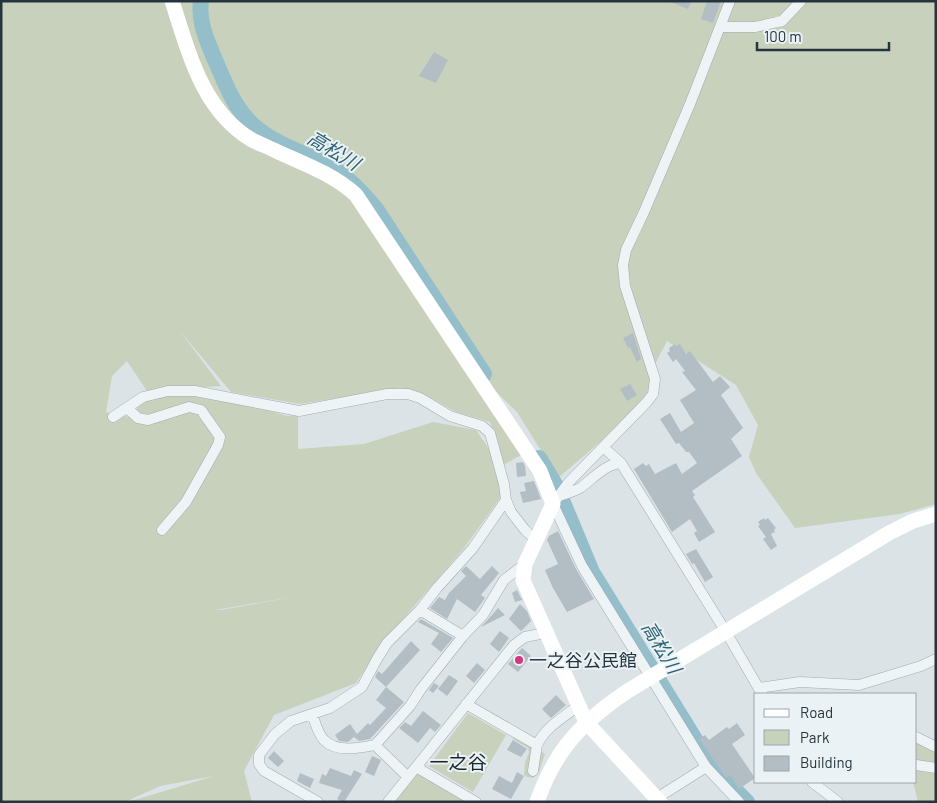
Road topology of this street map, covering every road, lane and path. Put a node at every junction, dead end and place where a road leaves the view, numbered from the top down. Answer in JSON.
{"nodes":[{"id":1,"x":172,"y":1,"type":"edge"},
{"id":2,"x":730,"y":1,"type":"edge"},
{"id":3,"x":801,"y":1,"type":"edge"},
{"id":4,"x":720,"y":26,"type":"junction"},
{"id":5,"x":127,"y":408,"type":"junction"},
{"id":6,"x":113,"y":418,"type":"dead end"},
{"id":7,"x":604,"y":447,"type":"junction"},
{"id":8,"x":621,"y":463,"type":"junction"},
{"id":9,"x":506,"y":500,"type":"junction"},
{"id":10,"x":555,"y":500,"type":"junction"},
{"id":11,"x":936,"y":514,"type":"edge"},
{"id":12,"x":162,"y":530,"type":"dead end"},
{"id":13,"x":536,"y":540,"type":"junction"},
{"id":14,"x":524,"y":564,"type":"junction"},
{"id":15,"x":420,"y":610,"type":"junction"},
{"id":16,"x":726,"y":632,"type":"junction"},
{"id":17,"x":545,"y":633,"type":"junction"},
{"id":18,"x":463,"y":636,"type":"junction"},
{"id":19,"x":936,"y":659,"type":"edge"},
{"id":20,"x":654,"y":675,"type":"junction"},
{"id":21,"x":760,"y":691,"type":"edge"},
{"id":22,"x":466,"y":704,"type":"junction"},
{"id":23,"x":578,"y":706,"type":"junction"},
{"id":24,"x":312,"y":714,"type":"junction"},
{"id":25,"x":586,"y":722,"type":"junction"},
{"id":26,"x":917,"y":738,"type":"edge"},
{"id":27,"x":375,"y":745,"type":"junction"},
{"id":28,"x":537,"y":745,"type":"junction"},
{"id":29,"x":936,"y":747,"type":"edge"},
{"id":30,"x":917,"y":765,"type":"edge"},
{"id":31,"x":416,"y":767,"type":"junction"},
{"id":32,"x":706,"y":767,"type":"junction"},
{"id":33,"x":936,"y":768,"type":"edge"},
{"id":34,"x":533,"y":771,"type":"dead end"},
{"id":35,"x":408,"y":777,"type":"junction"},
{"id":36,"x":813,"y":783,"type":"edge"},
{"id":37,"x":658,"y":800,"type":"edge"},
{"id":38,"x":318,"y":802,"type":"edge"},
{"id":39,"x":388,"y":802,"type":"edge"},
{"id":40,"x":476,"y":802,"type":"edge"},
{"id":41,"x":537,"y":802,"type":"edge"},
{"id":42,"x":739,"y":802,"type":"edge"},
{"id":43,"x":838,"y":802,"type":"edge"}],
"edges":[{"from":1,"to":10,"type":"street"},
{"from":2,"to":4,"type":"street"},
{"from":3,"to":4,"type":"street"},
{"from":4,"to":7,"type":"street"},
{"from":5,"to":6,"type":"street"},
{"from":5,"to":9,"type":"street"},
{"from":5,"to":12,"type":"street"},
{"from":7,"to":8,"type":"street"},
{"from":7,"to":10,"type":"street"},
{"from":8,"to":10,"type":"street"},
{"from":8,"to":16,"type":"street"},
{"from":9,"to":13,"type":"street"},
{"from":9,"to":15,"type":"street"},
{"from":10,"to":13,"type":"street"},
{"from":10,"to":20,"type":"street"},
{"from":11,"to":16,"type":"street"},
{"from":13,"to":14,"type":"street"},
{"from":14,"to":17,"type":"street"},
{"from":14,"to":18,"type":"street"},
{"from":15,"to":18,"type":"street"},
{"from":15,"to":24,"type":"street"},
{"from":16,"to":20,"type":"street"},
{"from":16,"to":21,"type":"street"},
{"from":17,"to":22,"type":"street"},
{"from":17,"to":23,"type":"street"},
{"from":18,"to":27,"type":"street"},
{"from":19,"to":21,"type":"street"},
{"from":20,"to":25,"type":"street"},
{"from":20,"to":32,"type":"street"},
{"from":22,"to":28,"type":"street"},
{"from":22,"to":31,"type":"street"},
{"from":23,"to":25,"type":"street"},
{"from":23,"to":28,"type":"street"},
{"from":24,"to":27,"type":"street"},
{"from":24,"to":38,"type":"street"},
{"from":25,"to":37,"type":"street"},
{"from":25,"to":41,"type":"street"},
{"from":26,"to":29,"type":"street"},
{"from":27,"to":35,"type":"street"},
{"from":28,"to":34,"type":"street"},
{"from":30,"to":33,"type":"street"},
{"from":31,"to":35,"type":"street"},
{"from":31,"to":40,"type":"street"},
{"from":32,"to":37,"type":"street"},
{"from":32,"to":42,"type":"street"},
{"from":35,"to":39,"type":"street"},
{"from":36,"to":43,"type":"street"}]}
